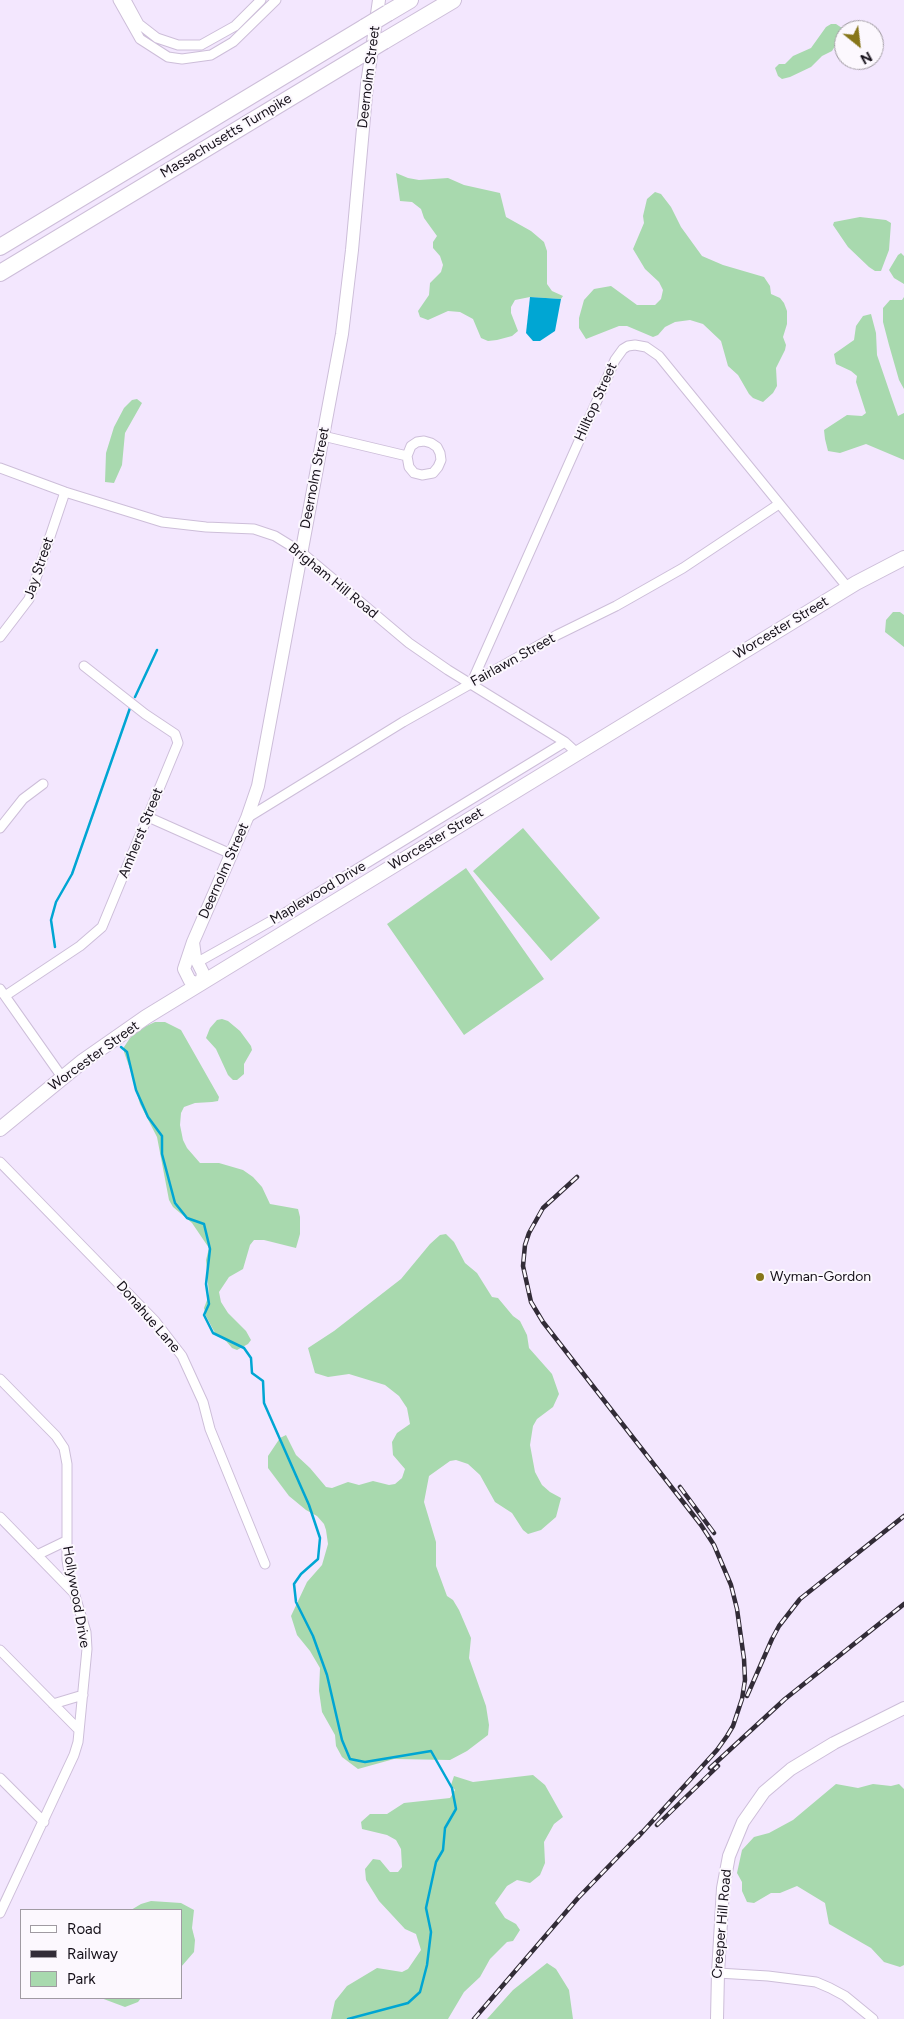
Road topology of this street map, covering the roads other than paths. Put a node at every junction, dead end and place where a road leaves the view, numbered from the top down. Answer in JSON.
{"nodes":[{"id":1,"x":118,"y":0,"type":"edge"},
{"id":2,"x":126,"y":0,"type":"edge"},
{"id":3,"x":260,"y":0,"type":"edge"},
{"id":4,"x":276,"y":0,"type":"edge"},
{"id":5,"x":410,"y":0,"type":"edge"},
{"id":6,"x":453,"y":0,"type":"edge"},
{"id":7,"x":383,"y":7,"type":"edge"},
{"id":8,"x":0,"y":248,"type":"edge"},
{"id":9,"x":0,"y":273,"type":"edge"},
{"id":10,"x":323,"y":436,"type":"junction"},
{"id":11,"x":407,"y":456,"type":"dead end"},
{"id":12,"x":0,"y":468,"type":"edge"},
{"id":13,"x":65,"y":492,"type":"junction"},
{"id":14,"x":779,"y":504,"type":"junction"},
{"id":15,"x":301,"y":552,"type":"junction"},
{"id":16,"x":904,"y":558,"type":"edge"},
{"id":17,"x":848,"y":588,"type":"junction"},
{"id":18,"x":0,"y":621,"type":"edge"},
{"id":19,"x":10,"y":625,"type":"junction"},
{"id":20,"x":0,"y":637,"type":"edge"},
{"id":21,"x":84,"y":666,"type":"dead end"},
{"id":22,"x":471,"y":684,"type":"junction"},
{"id":23,"x":565,"y":742,"type":"junction"},
{"id":24,"x":577,"y":753,"type":"junction"},
{"id":25,"x":43,"y":784,"type":"dead end"},
{"id":26,"x":148,"y":817,"type":"junction"},
{"id":27,"x":247,"y":818,"type":"junction"},
{"id":28,"x":0,"y":828,"type":"edge"},
{"id":29,"x":231,"y":854,"type":"junction"},
{"id":30,"x":193,"y":942,"type":"junction"},
{"id":31,"x":198,"y":962,"type":"junction"},
{"id":32,"x":202,"y":984,"type":"junction"},
{"id":33,"x":2,"y":992,"type":"edge"},
{"id":34,"x":62,"y":1077,"type":"junction"},
{"id":35,"x":0,"y":1129,"type":"edge"},
{"id":36,"x":0,"y":1162,"type":"edge"},
{"id":37,"x":0,"y":1379,"type":"edge"},
{"id":38,"x":0,"y":1517,"type":"edge"},
{"id":39,"x":66,"y":1541,"type":"junction"},
{"id":40,"x":37,"y":1555,"type":"junction"},
{"id":41,"x":265,"y":1564,"type":"dead end"},
{"id":42,"x":74,"y":1594,"type":"junction"},
{"id":43,"x":0,"y":1650,"type":"edge"},
{"id":44,"x":82,"y":1695,"type":"junction"},
{"id":45,"x":53,"y":1704,"type":"junction"},
{"id":46,"x":904,"y":1708,"type":"edge"},
{"id":47,"x":79,"y":1730,"type":"junction"},
{"id":48,"x":0,"y":1778,"type":"edge"},
{"id":49,"x":44,"y":1822,"type":"junction"},
{"id":50,"x":1,"y":1908,"type":"edge"},
{"id":51,"x":718,"y":1973,"type":"junction"},
{"id":52,"x":717,"y":2019,"type":"edge"},
{"id":53,"x":873,"y":2019,"type":"edge"}],
"edges":[{"from":1,"to":4,"type":"street"},
{"from":2,"to":3,"type":"street"},
{"from":5,"to":7,"type":"highway","name":"Massachusetts Turnpike"},
{"from":6,"to":9,"type":"highway","name":"Massachusetts Turnpike","bridge":true},
{"from":7,"to":8,"type":"highway","name":"Massachusetts Turnpike","bridge":true},
{"from":7,"to":10,"type":"street","name":"Deernolm Street"},
{"from":10,"to":11,"type":"street"},
{"from":10,"to":15,"type":"street","name":"Deernolm Street"},
{"from":12,"to":13,"type":"street","name":"Brigham Hill Road"},
{"from":13,"to":15,"type":"street","name":"Brigham Hill Road"},
{"from":13,"to":19,"type":"street","name":"Jay Street"},
{"from":14,"to":17,"type":"street","name":"Hilltop Street"},
{"from":14,"to":22,"type":"street","name":"Fairlawn Street"},
{"from":14,"to":22,"type":"street","name":"Hilltop Street"},
{"from":15,"to":22,"type":"street","name":"Brigham Hill Road"},
{"from":15,"to":27,"type":"street","name":"Deernolm Street"},
{"from":16,"to":17,"type":"main road","name":"Worcester Street"},
{"from":17,"to":24,"type":"main road","name":"Worcester Street"},
{"from":18,"to":19,"type":"street"},
{"from":19,"to":20,"type":"street","name":"Jay Street"},
{"from":21,"to":26,"type":"street","name":"Amherst Street"},
{"from":22,"to":23,"type":"street","name":"Brigham Hill Road"},
{"from":22,"to":27,"type":"street","name":"Fairlawn Street"},
{"from":23,"to":24,"type":"street","name":"Brigham Hill Road"},
{"from":23,"to":31,"type":"street","name":"Maplewood Drive"},
{"from":24,"to":32,"type":"main road","name":"Worcester Street"},
{"from":25,"to":28,"type":"street"},
{"from":26,"to":29,"type":"street"},
{"from":26,"to":33,"type":"street","name":"Amherst Street"},
{"from":27,"to":29,"type":"street","name":"Deernolm Street"},
{"from":29,"to":30,"type":"street","name":"Deernolm Street"},
{"from":30,"to":31,"type":"street"},
{"from":30,"to":32,"type":"street","name":"Deernolm Street"},
{"from":31,"to":32,"type":"street"},
{"from":32,"to":34,"type":"main road","name":"Worcester Street"},
{"from":33,"to":34,"type":"street"},
{"from":34,"to":35,"type":"main road","name":"Worcester Street"},
{"from":36,"to":41,"type":"street","name":"Donahue Lane"},
{"from":37,"to":39,"type":"street","name":"Hollywood Drive"},
{"from":38,"to":40,"type":"street"},
{"from":39,"to":40,"type":"street"},
{"from":39,"to":42,"type":"street","name":"Hollywood Drive"},
{"from":40,"to":42,"type":"street"},
{"from":42,"to":44,"type":"street","name":"Hollywood Drive"},
{"from":43,"to":45,"type":"street"},
{"from":44,"to":45,"type":"street"},
{"from":44,"to":47,"type":"street","name":"Hollywood Drive"},
{"from":45,"to":47,"type":"street"},
{"from":46,"to":51,"type":"street","name":"Creeper Hill Road"},
{"from":47,"to":49,"type":"street","name":"Hollywood Drive"},
{"from":48,"to":49,"type":"street"},
{"from":49,"to":50,"type":"street","name":"Hollywood Drive"},
{"from":51,"to":52,"type":"street","name":"Creeper Hill Road"},
{"from":51,"to":53,"type":"street"}]}
